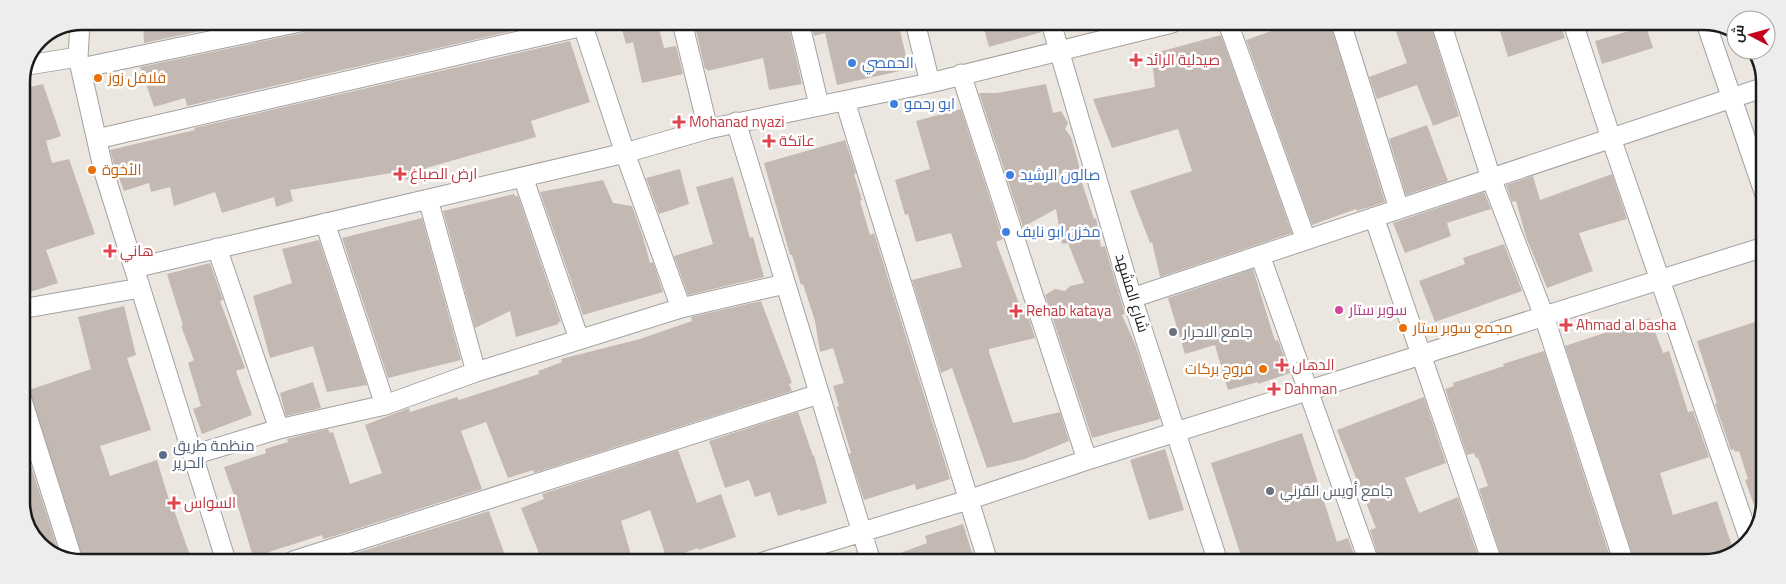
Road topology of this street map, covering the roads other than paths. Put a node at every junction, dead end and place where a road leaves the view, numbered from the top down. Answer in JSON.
{"nodes":[{"id":1,"x":80,"y":30,"type":"edge"},
{"id":2,"x":256,"y":30,"type":"edge"},
{"id":3,"x":549,"y":30,"type":"edge"},
{"id":4,"x":584,"y":30,"type":"edge"},
{"id":5,"x":684,"y":30,"type":"edge"},
{"id":6,"x":802,"y":30,"type":"edge"},
{"id":7,"x":917,"y":30,"type":"edge"},
{"id":8,"x":1054,"y":30,"type":"edge"},
{"id":9,"x":1143,"y":30,"type":"edge"},
{"id":10,"x":1231,"y":30,"type":"edge"},
{"id":11,"x":1343,"y":30,"type":"edge"},
{"id":12,"x":1443,"y":30,"type":"edge"},
{"id":13,"x":1575,"y":30,"type":"edge"},
{"id":14,"x":1708,"y":30,"type":"edge"},
{"id":15,"x":1060,"y":50,"type":"junction"},
{"id":16,"x":79,"y":62,"type":"junction"},
{"id":17,"x":33,"y":65,"type":"edge"},
{"id":18,"x":961,"y":74,"type":"junction"},
{"id":19,"x":930,"y":83,"type":"junction"},
{"id":20,"x":1756,"y":90,"type":"edge"},
{"id":21,"x":1732,"y":98,"type":"junction"},
{"id":22,"x":845,"y":101,"type":"junction"},
{"id":23,"x":819,"y":105,"type":"junction"},
{"id":24,"x":736,"y":122,"type":"junction"},
{"id":25,"x":708,"y":129,"type":"junction"},
{"id":26,"x":1611,"y":138,"type":"junction"},
{"id":27,"x":97,"y":139,"type":"junction"},
{"id":28,"x":625,"y":153,"type":"junction"},
{"id":29,"x":1756,"y":168,"type":"edge"},
{"id":30,"x":523,"y":177,"type":"junction"},
{"id":31,"x":1491,"y":178,"type":"junction"},
{"id":32,"x":428,"y":199,"type":"junction"},
{"id":33,"x":1399,"y":209,"type":"junction"},
{"id":34,"x":1374,"y":217,"type":"junction"},
{"id":35,"x":325,"y":223,"type":"junction"},
{"id":36,"x":1306,"y":240,"type":"junction"},
{"id":37,"x":217,"y":248,"type":"junction"},
{"id":38,"x":1756,"y":250,"type":"edge"},
{"id":39,"x":1260,"y":256,"type":"junction"},
{"id":40,"x":134,"y":268,"type":"junction"},
{"id":41,"x":1659,"y":280,"type":"junction"},
{"id":42,"x":785,"y":284,"type":"junction"},
{"id":43,"x":140,"y":288,"type":"junction"},
{"id":44,"x":1132,"y":298,"type":"junction"},
{"id":45,"x":30,"y":307,"type":"edge"},
{"id":46,"x":681,"y":308,"type":"junction"},
{"id":47,"x":1544,"y":316,"type":"junction"},
{"id":48,"x":579,"y":339,"type":"junction"},
{"id":49,"x":1420,"y":355,"type":"junction"},
{"id":50,"x":476,"y":372,"type":"junction"},
{"id":51,"x":1307,"y":390,"type":"junction"},
{"id":52,"x":819,"y":394,"type":"junction"},
{"id":53,"x":385,"y":405,"type":"junction"},
{"id":54,"x":30,"y":425,"type":"edge"},
{"id":55,"x":279,"y":429,"type":"junction"},
{"id":56,"x":1176,"y":432,"type":"junction"},
{"id":57,"x":193,"y":455,"type":"junction"},
{"id":58,"x":1087,"y":460,"type":"junction"},
{"id":59,"x":968,"y":500,"type":"junction"},
{"id":60,"x":1747,"y":531,"type":"edge"},
{"id":61,"x":861,"y":533,"type":"junction"},
{"id":62,"x":70,"y":552,"type":"edge"},
{"id":63,"x":224,"y":554,"type":"edge"},
{"id":64,"x":315,"y":554,"type":"edge"},
{"id":65,"x":791,"y":554,"type":"edge"},
{"id":66,"x":868,"y":554,"type":"edge"},
{"id":67,"x":985,"y":554,"type":"edge"},
{"id":68,"x":1215,"y":554,"type":"edge"},
{"id":69,"x":1366,"y":554,"type":"edge"},
{"id":70,"x":1489,"y":554,"type":"edge"},
{"id":71,"x":1621,"y":554,"type":"edge"}],
"edges":[{"from":1,"to":16,"type":"street"},
{"from":2,"to":16,"type":"street"},
{"from":3,"to":27,"type":"street"},
{"from":4,"to":28,"type":"street"},
{"from":5,"to":25,"type":"street"},
{"from":6,"to":23,"type":"street"},
{"from":7,"to":19,"type":"street"},
{"from":8,"to":15,"type":"street","name":"شارع المشهد"},
{"from":9,"to":15,"type":"street"},
{"from":10,"to":36,"type":"street"},
{"from":11,"to":33,"type":"street"},
{"from":12,"to":31,"type":"street"},
{"from":13,"to":26,"type":"street"},
{"from":14,"to":21,"type":"street"},
{"from":15,"to":18,"type":"street"},
{"from":15,"to":44,"type":"street","name":"شارع المشهد"},
{"from":16,"to":17,"type":"street"},
{"from":16,"to":27,"type":"street"},
{"from":18,"to":19,"type":"street"},
{"from":18,"to":58,"type":"street"},
{"from":19,"to":22,"type":"street"},
{"from":20,"to":21,"type":"street"},
{"from":21,"to":26,"type":"street"},
{"from":21,"to":29,"type":"street"},
{"from":22,"to":23,"type":"street"},
{"from":22,"to":59,"type":"street"},
{"from":23,"to":24,"type":"street"},
{"from":24,"to":25,"type":"street"},
{"from":24,"to":42,"type":"street"},
{"from":25,"to":28,"type":"street"},
{"from":26,"to":31,"type":"street"},
{"from":26,"to":41,"type":"street"},
{"from":27,"to":40,"type":"street"},
{"from":28,"to":30,"type":"street"},
{"from":28,"to":46,"type":"street"},
{"from":30,"to":32,"type":"street"},
{"from":30,"to":48,"type":"street"},
{"from":31,"to":33,"type":"street"},
{"from":31,"to":47,"type":"street"},
{"from":32,"to":35,"type":"street"},
{"from":32,"to":50,"type":"street"},
{"from":33,"to":34,"type":"street"},
{"from":34,"to":36,"type":"street"},
{"from":34,"to":49,"type":"street"},
{"from":35,"to":37,"type":"street"},
{"from":35,"to":53,"type":"street"},
{"from":36,"to":39,"type":"street"},
{"from":37,"to":40,"type":"street"},
{"from":37,"to":55,"type":"street"},
{"from":38,"to":41,"type":"street"},
{"from":39,"to":44,"type":"street"},
{"from":39,"to":51,"type":"street"},
{"from":40,"to":43,"type":"street"},
{"from":41,"to":47,"type":"street"},
{"from":41,"to":60,"type":"street"},
{"from":42,"to":46,"type":"street"},
{"from":42,"to":52,"type":"street"},
{"from":43,"to":45,"type":"street"},
{"from":43,"to":57,"type":"street"},
{"from":44,"to":56,"type":"street","name":"شارع المشهد"},
{"from":46,"to":48,"type":"street"},
{"from":47,"to":49,"type":"street"},
{"from":47,"to":71,"type":"street"},
{"from":48,"to":50,"type":"street"},
{"from":49,"to":51,"type":"street"},
{"from":49,"to":70,"type":"street"},
{"from":50,"to":53,"type":"street"},
{"from":51,"to":56,"type":"street"},
{"from":51,"to":69,"type":"street"},
{"from":52,"to":61,"type":"street"},
{"from":52,"to":64,"type":"street"},
{"from":53,"to":55,"type":"street"},
{"from":54,"to":62,"type":"street"},
{"from":55,"to":57,"type":"street"},
{"from":56,"to":58,"type":"street"},
{"from":56,"to":68,"type":"street","name":"شارع المشهد"},
{"from":57,"to":63,"type":"street"},
{"from":58,"to":59,"type":"street"},
{"from":59,"to":61,"type":"street"},
{"from":59,"to":67,"type":"street"},
{"from":61,"to":65,"type":"street"},
{"from":61,"to":66,"type":"street"}]}
